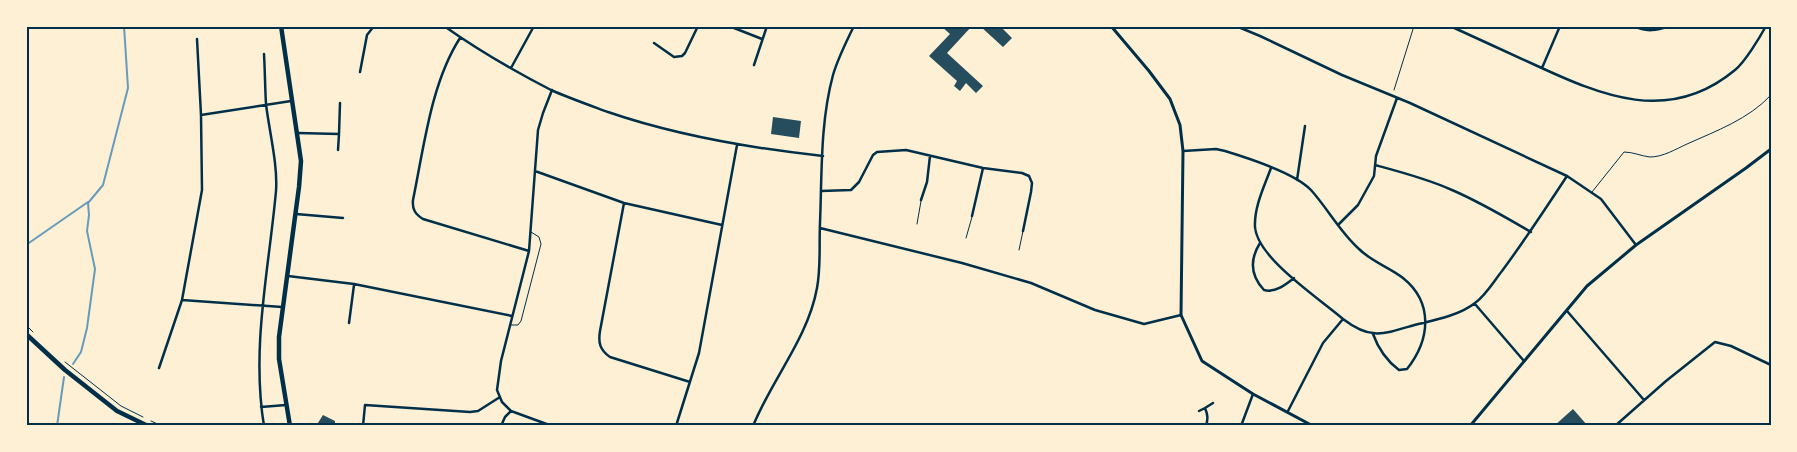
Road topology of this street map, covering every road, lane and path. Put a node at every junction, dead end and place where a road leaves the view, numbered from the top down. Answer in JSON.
{"nodes":[{"id":1,"x":281,"y":26,"type":"edge"},
{"id":2,"x":374,"y":26,"type":"edge"},
{"id":3,"x":444,"y":26,"type":"edge"},
{"id":4,"x":534,"y":26,"type":"edge"},
{"id":5,"x":698,"y":26,"type":"edge"},
{"id":6,"x":729,"y":26,"type":"edge"},
{"id":7,"x":767,"y":26,"type":"edge"},
{"id":8,"x":854,"y":26,"type":"edge"},
{"id":9,"x":1111,"y":26,"type":"edge"},
{"id":10,"x":1236,"y":26,"type":"edge"},
{"id":11,"x":1414,"y":26,"type":"edge"},
{"id":12,"x":1450,"y":26,"type":"edge"},
{"id":13,"x":1560,"y":26,"type":"edge"},
{"id":14,"x":1634,"y":26,"type":"edge"},
{"id":15,"x":1670,"y":26,"type":"edge"},
{"id":16,"x":1766,"y":26,"type":"edge"},
{"id":17,"x":460,"y":38,"type":"junction"},
{"id":18,"x":197,"y":39,"type":"dead end"},
{"id":19,"x":762,"y":39,"type":"junction"},
{"id":20,"x":654,"y":42,"type":"dead end"},
{"id":21,"x":264,"y":54,"type":"dead end"},
{"id":22,"x":754,"y":65,"type":"dead end"},
{"id":23,"x":511,"y":68,"type":"junction"},
{"id":24,"x":1542,"y":68,"type":"junction"},
{"id":25,"x":360,"y":72,"type":"dead end"},
{"id":26,"x":552,"y":90,"type":"junction"},
{"id":27,"x":1392,"y":96,"type":"junction"},
{"id":28,"x":1771,"y":96,"type":"edge"},
{"id":29,"x":1397,"y":98,"type":"junction"},
{"id":30,"x":291,"y":102,"type":"junction"},
{"id":31,"x":340,"y":103,"type":"dead end"},
{"id":32,"x":266,"y":104,"type":"junction"},
{"id":33,"x":201,"y":115,"type":"junction"},
{"id":34,"x":1305,"y":126,"type":"dead end"},
{"id":35,"x":296,"y":133,"type":"junction"},
{"id":36,"x":339,"y":134,"type":"junction"},
{"id":37,"x":737,"y":145,"type":"junction"},
{"id":38,"x":1771,"y":149,"type":"edge"},
{"id":39,"x":338,"y":150,"type":"dead end"},
{"id":40,"x":1184,"y":151,"type":"junction"},
{"id":41,"x":823,"y":156,"type":"junction"},
{"id":42,"x":930,"y":156,"type":"junction"},
{"id":43,"x":1375,"y":165,"type":"junction"},
{"id":44,"x":983,"y":168,"type":"junction"},
{"id":45,"x":1271,"y":168,"type":"junction"},
{"id":46,"x":535,"y":171,"type":"junction"},
{"id":47,"x":1567,"y":176,"type":"junction"},
{"id":48,"x":1297,"y":180,"type":"junction"},
{"id":49,"x":821,"y":191,"type":"junction"},
{"id":50,"x":1591,"y":192,"type":"junction"},
{"id":51,"x":921,"y":200,"type":"joint"},
{"id":52,"x":624,"y":203,"type":"junction"},
{"id":53,"x":296,"y":214,"type":"junction"},
{"id":54,"x":972,"y":216,"type":"joint"},
{"id":55,"x":343,"y":218,"type":"dead end"},
{"id":56,"x":917,"y":224,"type":"dead end"},
{"id":57,"x":722,"y":225,"type":"junction"},
{"id":58,"x":1338,"y":225,"type":"junction"},
{"id":59,"x":820,"y":228,"type":"junction"},
{"id":60,"x":1023,"y":231,"type":"joint"},
{"id":61,"x":531,"y":232,"type":"junction"},
{"id":62,"x":1531,"y":232,"type":"junction"},
{"id":63,"x":966,"y":238,"type":"dead end"},
{"id":64,"x":1260,"y":243,"type":"junction"},
{"id":65,"x":1636,"y":245,"type":"junction"},
{"id":66,"x":1019,"y":250,"type":"dead end"},
{"id":67,"x":529,"y":251,"type":"junction"},
{"id":68,"x":288,"y":276,"type":"junction"},
{"id":69,"x":1294,"y":278,"type":"junction"},
{"id":70,"x":354,"y":284,"type":"junction"},
{"id":71,"x":182,"y":300,"type":"junction"},
{"id":72,"x":1475,"y":304,"type":"junction"},
{"id":73,"x":262,"y":306,"type":"junction"},
{"id":74,"x":282,"y":307,"type":"junction"},
{"id":75,"x":1566,"y":310,"type":"junction"},
{"id":76,"x":1181,"y":315,"type":"junction"},
{"id":77,"x":512,"y":316,"type":"junction"},
{"id":78,"x":1343,"y":319,"type":"junction"},
{"id":79,"x":1427,"y":322,"type":"junction"},
{"id":80,"x":349,"y":323,"type":"dead end"},
{"id":81,"x":509,"y":325,"type":"junction"},
{"id":82,"x":26,"y":326,"type":"edge"},
{"id":83,"x":32,"y":332,"type":"dead end"},
{"id":84,"x":26,"y":334,"type":"edge"},
{"id":85,"x":1373,"y":334,"type":"junction"},
{"id":86,"x":66,"y":362,"type":"dead end"},
{"id":87,"x":1525,"y":362,"type":"junction"},
{"id":88,"x":1771,"y":364,"type":"edge"},
{"id":89,"x":159,"y":368,"type":"dead end"},
{"id":90,"x":690,"y":382,"type":"junction"},
{"id":91,"x":1253,"y":394,"type":"junction"},
{"id":92,"x":500,"y":397,"type":"junction"},
{"id":93,"x":1644,"y":400,"type":"junction"},
{"id":94,"x":1213,"y":403,"type":"dead end"},
{"id":95,"x":286,"y":405,"type":"junction"},
{"id":96,"x":261,"y":407,"type":"junction"},
{"id":97,"x":1205,"y":408,"type":"junction"},
{"id":98,"x":511,"y":411,"type":"junction"},
{"id":99,"x":1198,"y":411,"type":"dead end"},
{"id":100,"x":1288,"y":411,"type":"junction"},
{"id":101,"x":148,"y":426,"type":"edge"},
{"id":102,"x":162,"y":426,"type":"edge"},
{"id":103,"x":264,"y":426,"type":"edge"},
{"id":104,"x":290,"y":426,"type":"edge"},
{"id":105,"x":363,"y":426,"type":"edge"},
{"id":106,"x":501,"y":426,"type":"edge"},
{"id":107,"x":552,"y":426,"type":"edge"},
{"id":108,"x":676,"y":426,"type":"edge"},
{"id":109,"x":753,"y":426,"type":"edge"},
{"id":110,"x":1206,"y":426,"type":"edge"},
{"id":111,"x":1241,"y":426,"type":"edge"},
{"id":112,"x":1313,"y":426,"type":"edge"},
{"id":113,"x":1470,"y":426,"type":"edge"},
{"id":114,"x":1615,"y":426,"type":"edge"}],
"edges":[{"from":1,"to":30,"type":"main road"},
{"from":2,"to":25,"type":"street"},
{"from":3,"to":17,"type":"street"},
{"from":4,"to":23,"type":"street"},
{"from":5,"to":20,"type":"street"},
{"from":6,"to":19,"type":"street"},
{"from":7,"to":19,"type":"street"},
{"from":8,"to":41,"type":"street"},
{"from":9,"to":40,"type":"street"},
{"from":10,"to":27,"type":"street"},
{"from":11,"to":27,"type":"path"},
{"from":12,"to":24,"type":"street"},
{"from":13,"to":24,"type":"street"},
{"from":14,"to":15,"type":"street"},
{"from":16,"to":24,"type":"street"},
{"from":17,"to":23,"type":"street"},
{"from":17,"to":67,"type":"street"},
{"from":18,"to":33,"type":"street"},
{"from":19,"to":22,"type":"street"},
{"from":21,"to":32,"type":"street"},
{"from":23,"to":26,"type":"street"},
{"from":26,"to":37,"type":"street"},
{"from":26,"to":46,"type":"street"},
{"from":27,"to":29,"type":"street"},
{"from":28,"to":50,"type":"lane"},
{"from":29,"to":43,"type":"street"},
{"from":29,"to":47,"type":"street"},
{"from":30,"to":32,"type":"street"},
{"from":30,"to":35,"type":"main road"},
{"from":31,"to":36,"type":"street"},
{"from":32,"to":33,"type":"street"},
{"from":32,"to":73,"type":"street"},
{"from":33,"to":71,"type":"street"},
{"from":34,"to":48,"type":"street"},
{"from":35,"to":36,"type":"street"},
{"from":35,"to":53,"type":"main road"},
{"from":36,"to":39,"type":"street"},
{"from":37,"to":41,"type":"street"},
{"from":37,"to":57,"type":"street"},
{"from":38,"to":65,"type":"street"},
{"from":40,"to":45,"type":"street"},
{"from":40,"to":76,"type":"street"},
{"from":41,"to":49,"type":"street"},
{"from":42,"to":44,"type":"street"},
{"from":42,"to":49,"type":"street"},
{"from":42,"to":51,"type":"street"},
{"from":43,"to":58,"type":"street"},
{"from":43,"to":62,"type":"street"},
{"from":44,"to":54,"type":"street"},
{"from":44,"to":60,"type":"street"},
{"from":45,"to":48,"type":"street"},
{"from":45,"to":64,"type":"street"},
{"from":46,"to":52,"type":"street"},
{"from":46,"to":61,"type":"street"},
{"from":47,"to":50,"type":"street"},
{"from":47,"to":62,"type":"street"},
{"from":48,"to":58,"type":"street"},
{"from":49,"to":59,"type":"street"},
{"from":50,"to":65,"type":"street"},
{"from":51,"to":56,"type":"lane"},
{"from":52,"to":57,"type":"street"},
{"from":52,"to":90,"type":"street"},
{"from":53,"to":55,"type":"street"},
{"from":53,"to":68,"type":"main road"},
{"from":54,"to":63,"type":"lane"},
{"from":57,"to":90,"type":"street"},
{"from":58,"to":79,"type":"street"},
{"from":59,"to":76,"type":"street"},
{"from":59,"to":109,"type":"street"},
{"from":60,"to":66,"type":"lane"},
{"from":61,"to":67,"type":"street"},
{"from":61,"to":81,"type":"lane"},
{"from":62,"to":72,"type":"street"},
{"from":64,"to":69,"type":"street"},
{"from":64,"to":69,"type":"street"},
{"from":65,"to":75,"type":"street"},
{"from":67,"to":77,"type":"street"},
{"from":68,"to":70,"type":"street"},
{"from":68,"to":74,"type":"main road"},
{"from":69,"to":78,"type":"street"},
{"from":70,"to":77,"type":"street"},
{"from":70,"to":80,"type":"street"},
{"from":71,"to":73,"type":"street"},
{"from":71,"to":89,"type":"street"},
{"from":72,"to":79,"type":"street"},
{"from":72,"to":87,"type":"street"},
{"from":73,"to":74,"type":"street"},
{"from":73,"to":96,"type":"street"},
{"from":74,"to":95,"type":"main road"},
{"from":75,"to":87,"type":"street"},
{"from":75,"to":93,"type":"street"},
{"from":76,"to":91,"type":"street"},
{"from":77,"to":81,"type":"street"},
{"from":78,"to":85,"type":"street"},
{"from":78,"to":100,"type":"street"},
{"from":79,"to":85,"type":"street"},
{"from":79,"to":85,"type":"street"},
{"from":81,"to":92,"type":"street"},
{"from":82,"to":83,"type":"path"},
{"from":84,"to":101,"type":"main road"},
{"from":86,"to":102,"type":"path"},
{"from":87,"to":113,"type":"street"},
{"from":88,"to":93,"type":"street"},
{"from":90,"to":108,"type":"street"},
{"from":91,"to":100,"type":"street"},
{"from":91,"to":111,"type":"street"},
{"from":92,"to":98,"type":"street"},
{"from":92,"to":105,"type":"street"},
{"from":93,"to":114,"type":"street"},
{"from":94,"to":97,"type":"street"},
{"from":95,"to":96,"type":"street"},
{"from":95,"to":104,"type":"main road"},
{"from":96,"to":103,"type":"street"},
{"from":97,"to":99,"type":"street"},
{"from":97,"to":110,"type":"street"},
{"from":98,"to":106,"type":"street"},
{"from":98,"to":107,"type":"street"},
{"from":100,"to":112,"type":"street"}]}
